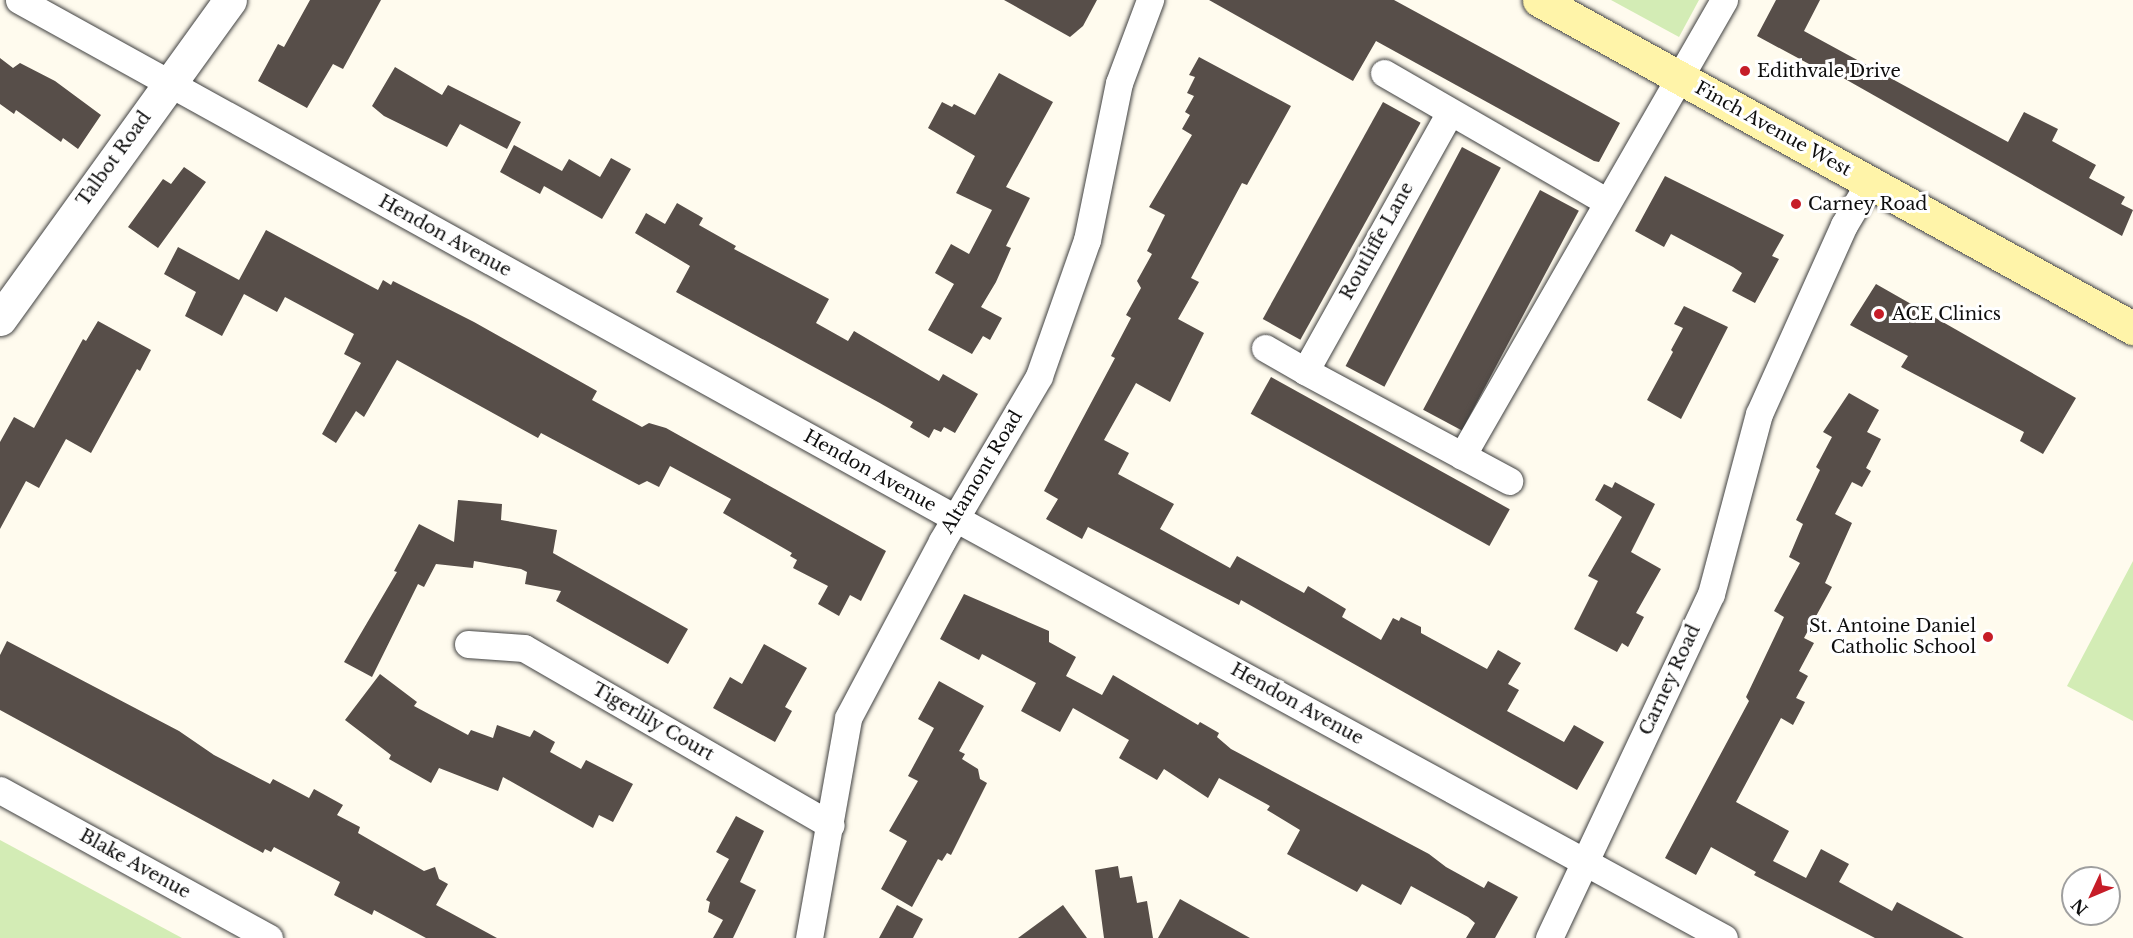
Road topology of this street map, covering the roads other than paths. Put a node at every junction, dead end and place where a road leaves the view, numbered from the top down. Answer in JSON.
{"nodes":[{"id":1,"x":19,"y":0,"type":"edge"},
{"id":2,"x":230,"y":0,"type":"edge"},
{"id":3,"x":1150,"y":0,"type":"edge"},
{"id":4,"x":1539,"y":0,"type":"edge"},
{"id":5,"x":1724,"y":0,"type":"edge"},
{"id":6,"x":1384,"y":73,"type":"dead end"},
{"id":7,"x":1679,"y":77,"type":"junction"},
{"id":8,"x":169,"y":83,"type":"junction"},
{"id":9,"x":1450,"y":112,"type":"junction"},
{"id":10,"x":1869,"y":183,"type":"junction"},
{"id":11,"x":1606,"y":201,"type":"junction"},
{"id":12,"x":0,"y":319,"type":"edge"},
{"id":13,"x":2133,"y":328,"type":"edge"},
{"id":14,"x":1265,"y":348,"type":"dead end"},
{"id":15,"x":1305,"y":370,"type":"junction"},
{"id":16,"x":1462,"y":456,"type":"junction"},
{"id":17,"x":1509,"y":481,"type":"dead end"},
{"id":18,"x":955,"y":518,"type":"junction"},
{"id":19,"x":468,"y":644,"type":"dead end"},
{"id":20,"x":0,"y":790,"type":"edge"},
{"id":21,"x":831,"y":825,"type":"junction"},
{"id":22,"x":1585,"y":861,"type":"junction"},
{"id":23,"x":269,"y":938,"type":"edge"},
{"id":24,"x":809,"y":938,"type":"edge"},
{"id":25,"x":1549,"y":938,"type":"edge"},
{"id":26,"x":1724,"y":938,"type":"edge"}],
"edges":[{"from":1,"to":8,"type":"street","name":"Hendon Avenue"},
{"from":2,"to":8,"type":"street","name":"Talbot Road"},
{"from":3,"to":18,"type":"street","name":"Altamont Road"},
{"from":4,"to":7,"type":"main road","name":"Finch Avenue West"},
{"from":5,"to":7,"type":"street"},
{"from":6,"to":9,"type":"street"},
{"from":7,"to":10,"type":"main road","name":"Finch Avenue West"},
{"from":7,"to":11,"type":"street"},
{"from":8,"to":12,"type":"street","name":"Talbot Road"},
{"from":8,"to":18,"type":"street","name":"Hendon Avenue"},
{"from":9,"to":11,"type":"street"},
{"from":9,"to":15,"type":"street","name":"Routliffe Lane"},
{"from":10,"to":13,"type":"main road","name":"Finch Avenue West"},
{"from":10,"to":22,"type":"street","name":"Carney Road"},
{"from":11,"to":16,"type":"street"},
{"from":14,"to":15,"type":"street"},
{"from":15,"to":16,"type":"street"},
{"from":16,"to":17,"type":"street"},
{"from":18,"to":21,"type":"street","name":"Altamont Road"},
{"from":18,"to":22,"type":"street","name":"Hendon Avenue"},
{"from":19,"to":21,"type":"street","name":"Tigerlily Court"},
{"from":20,"to":23,"type":"street","name":"Blake Avenue"},
{"from":21,"to":24,"type":"street","name":"Altamont Road"},
{"from":22,"to":25,"type":"street","name":"Carney Road"},
{"from":22,"to":26,"type":"street","name":"Hendon Avenue"}]}
